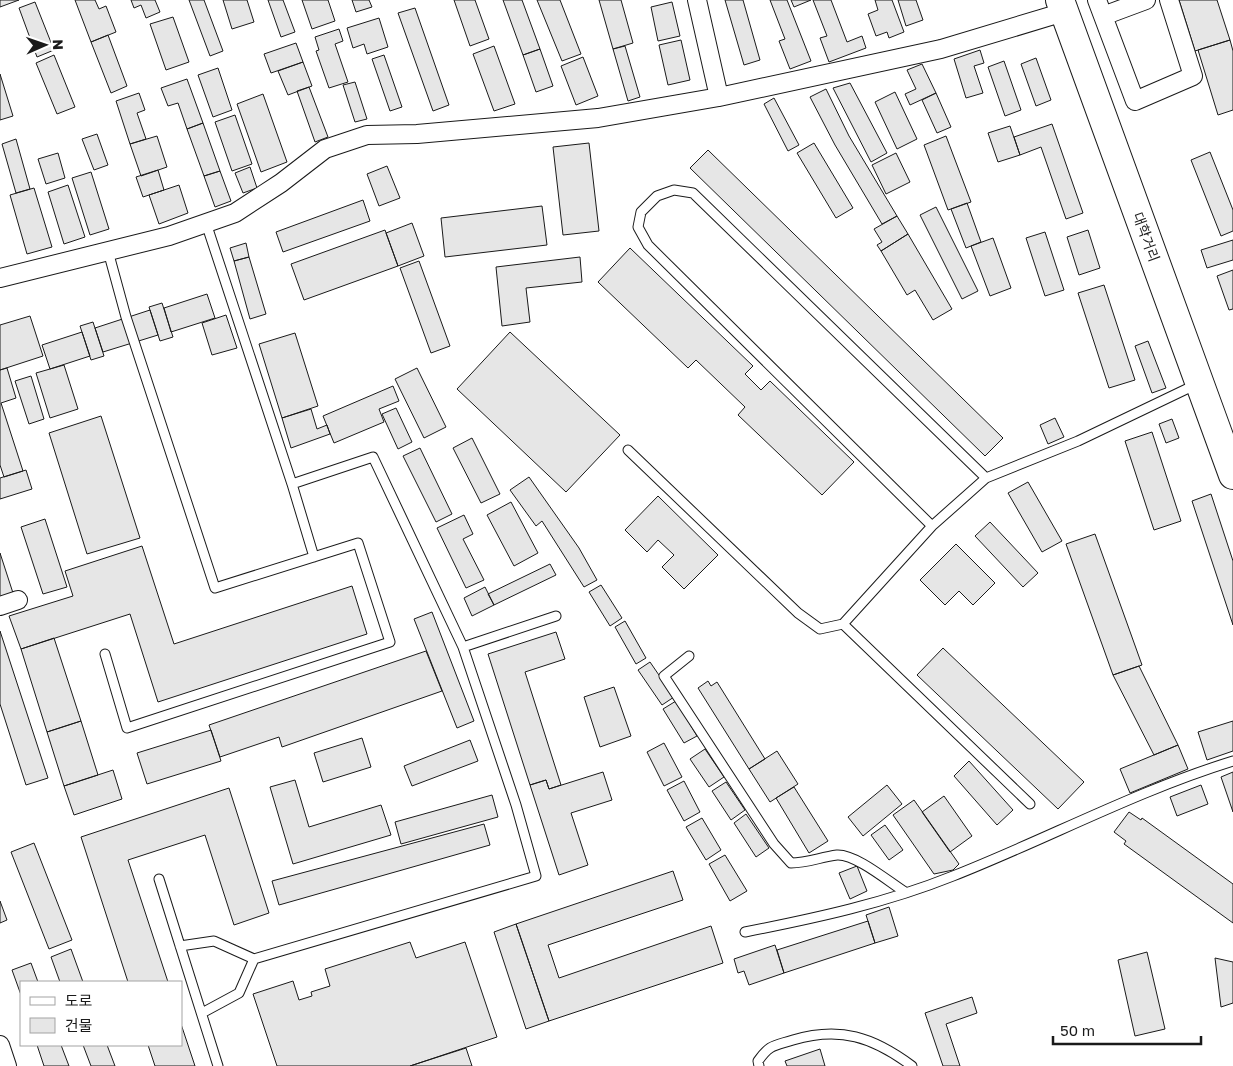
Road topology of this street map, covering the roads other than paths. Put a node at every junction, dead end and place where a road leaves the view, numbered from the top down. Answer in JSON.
{"nodes":[{"id":1,"x":697,"y":0,"type":"edge"},
{"id":2,"x":1146,"y":0,"type":"edge"},
{"id":3,"x":1169,"y":0,"type":"edge"},
{"id":4,"x":1062,"y":6,"type":"edge"},
{"id":5,"x":1100,"y":8,"type":"edge"},
{"id":6,"x":719,"y":98,"type":"junction"},
{"id":7,"x":206,"y":223,"type":"junction"},
{"id":8,"x":108,"y":251,"type":"junction"},
{"id":9,"x":0,"y":276,"type":"edge"},
{"id":10,"x":1200,"y":383,"type":"junction"},
{"id":11,"x":628,"y":450,"type":"dead end"},
{"id":12,"x":1233,"y":475,"type":"edge"},
{"id":13,"x":986,"y":478,"type":"junction"},
{"id":14,"x":292,"y":484,"type":"junction"},
{"id":15,"x":932,"y":526,"type":"junction"},
{"id":16,"x":314,"y":557,"type":"junction"},
{"id":17,"x":18,"y":600,"type":"dead end"},
{"id":18,"x":0,"y":606,"type":"edge"},
{"id":19,"x":556,"y":616,"type":"dead end"},
{"id":20,"x":843,"y":624,"type":"junction"},
{"id":21,"x":463,"y":647,"type":"junction"},
{"id":22,"x":105,"y":654,"type":"dead end"},
{"id":23,"x":689,"y":656,"type":"dead end"},
{"id":24,"x":1233,"y":761,"type":"edge"},
{"id":25,"x":1030,"y":804,"type":"dead end"},
{"id":26,"x":159,"y":879,"type":"dead end"},
{"id":27,"x":905,"y":892,"type":"junction"},
{"id":28,"x":745,"y":932,"type":"dead end"},
{"id":29,"x":180,"y":946,"type":"junction"},
{"id":30,"x":254,"y":959,"type":"junction"},
{"id":31,"x":202,"y":1013,"type":"junction"},
{"id":32,"x":0,"y":1045,"type":"edge"},
{"id":33,"x":8,"y":1066,"type":"edge"},
{"id":34,"x":218,"y":1066,"type":"edge"},
{"id":35,"x":759,"y":1066,"type":"edge"},
{"id":36,"x":912,"y":1066,"type":"edge"}],
"edges":[{"from":1,"to":6,"type":"street"},
{"from":2,"to":5,"type":"street"},
{"from":3,"to":5,"type":"street"},
{"from":4,"to":6,"type":"street"},
{"from":4,"to":10,"type":"main road","name":"대학거리"},
{"from":6,"to":7,"type":"street"},
{"from":7,"to":8,"type":"street"},
{"from":7,"to":14,"type":"lane"},
{"from":8,"to":9,"type":"street"},
{"from":8,"to":16,"type":"lane"},
{"from":10,"to":12,"type":"main road","name":"대학거리"},
{"from":10,"to":13,"type":"lane"},
{"from":11,"to":20,"type":"lane"},
{"from":13,"to":15,"type":"lane"},
{"from":13,"to":15,"type":"lane"},
{"from":14,"to":16,"type":"lane"},
{"from":14,"to":21,"type":"lane"},
{"from":15,"to":20,"type":"lane"},
{"from":16,"to":22,"type":"lane"},
{"from":17,"to":18,"type":"street"},
{"from":19,"to":21,"type":"lane"},
{"from":20,"to":25,"type":"lane"},
{"from":21,"to":30,"type":"lane"},
{"from":23,"to":27,"type":"lane"},
{"from":24,"to":27,"type":"lane"},
{"from":26,"to":29,"type":"lane"},
{"from":27,"to":28,"type":"lane"},
{"from":29,"to":30,"type":"lane"},
{"from":29,"to":31,"type":"lane"},
{"from":30,"to":31,"type":"lane"},
{"from":31,"to":34,"type":"lane"},
{"from":32,"to":33,"type":"street"},
{"from":35,"to":36,"type":"lane"}]}
